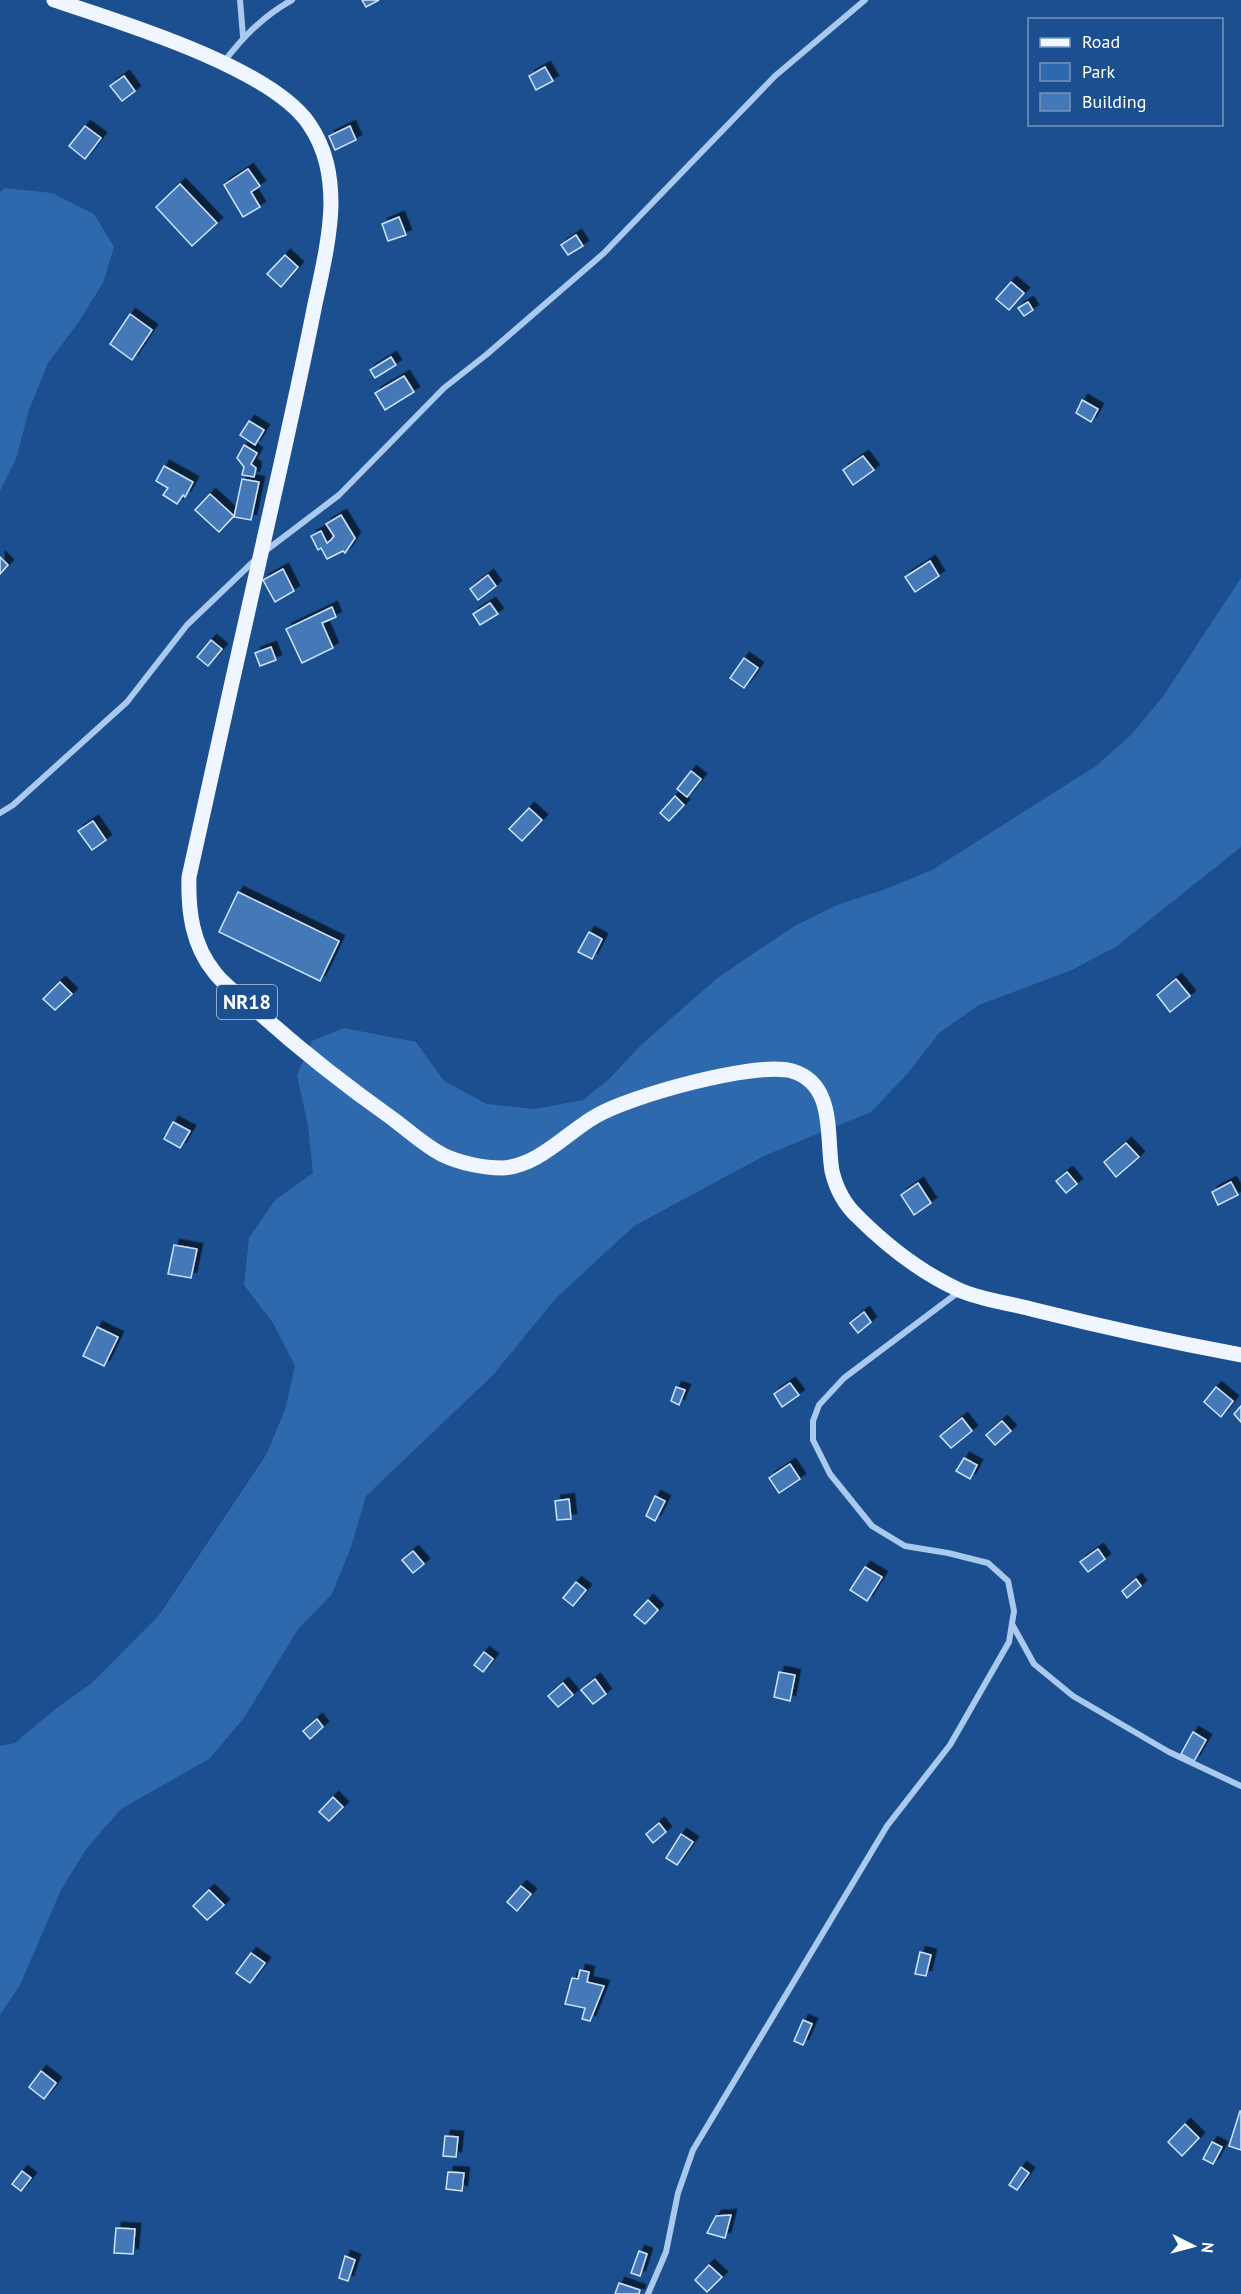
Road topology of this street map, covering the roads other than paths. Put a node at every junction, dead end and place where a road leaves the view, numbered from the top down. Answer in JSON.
{"nodes":[{"id":1,"x":54,"y":0,"type":"edge"},
{"id":2,"x":240,"y":0,"type":"edge"},
{"id":3,"x":292,"y":0,"type":"edge"},
{"id":4,"x":865,"y":0,"type":"edge"},
{"id":5,"x":243,"y":36,"type":"junction"},
{"id":6,"x":222,"y":64,"type":"junction"},
{"id":7,"x":260,"y":554,"type":"junction"},
{"id":8,"x":0,"y":813,"type":"edge"},
{"id":9,"x":961,"y":1291,"type":"junction"},
{"id":10,"x":1241,"y":1355,"type":"edge"},
{"id":11,"x":1012,"y":1624,"type":"junction"},
{"id":12,"x":1241,"y":1786,"type":"edge"},
{"id":13,"x":648,"y":2294,"type":"edge"}],
"edges":[{"from":1,"to":6,"type":"main road","number":"NR18"},
{"from":2,"to":5,"type":"street"},
{"from":3,"to":5,"type":"street"},
{"from":4,"to":7,"type":"street"},
{"from":5,"to":6,"type":"street"},
{"from":6,"to":7,"type":"main road","number":"NR18"},
{"from":7,"to":8,"type":"street"},
{"from":7,"to":9,"type":"main road","number":"NR18"},
{"from":9,"to":10,"type":"main road","number":"NR18"},
{"from":9,"to":11,"type":"street"},
{"from":11,"to":12,"type":"street"},
{"from":11,"to":13,"type":"street"}]}
